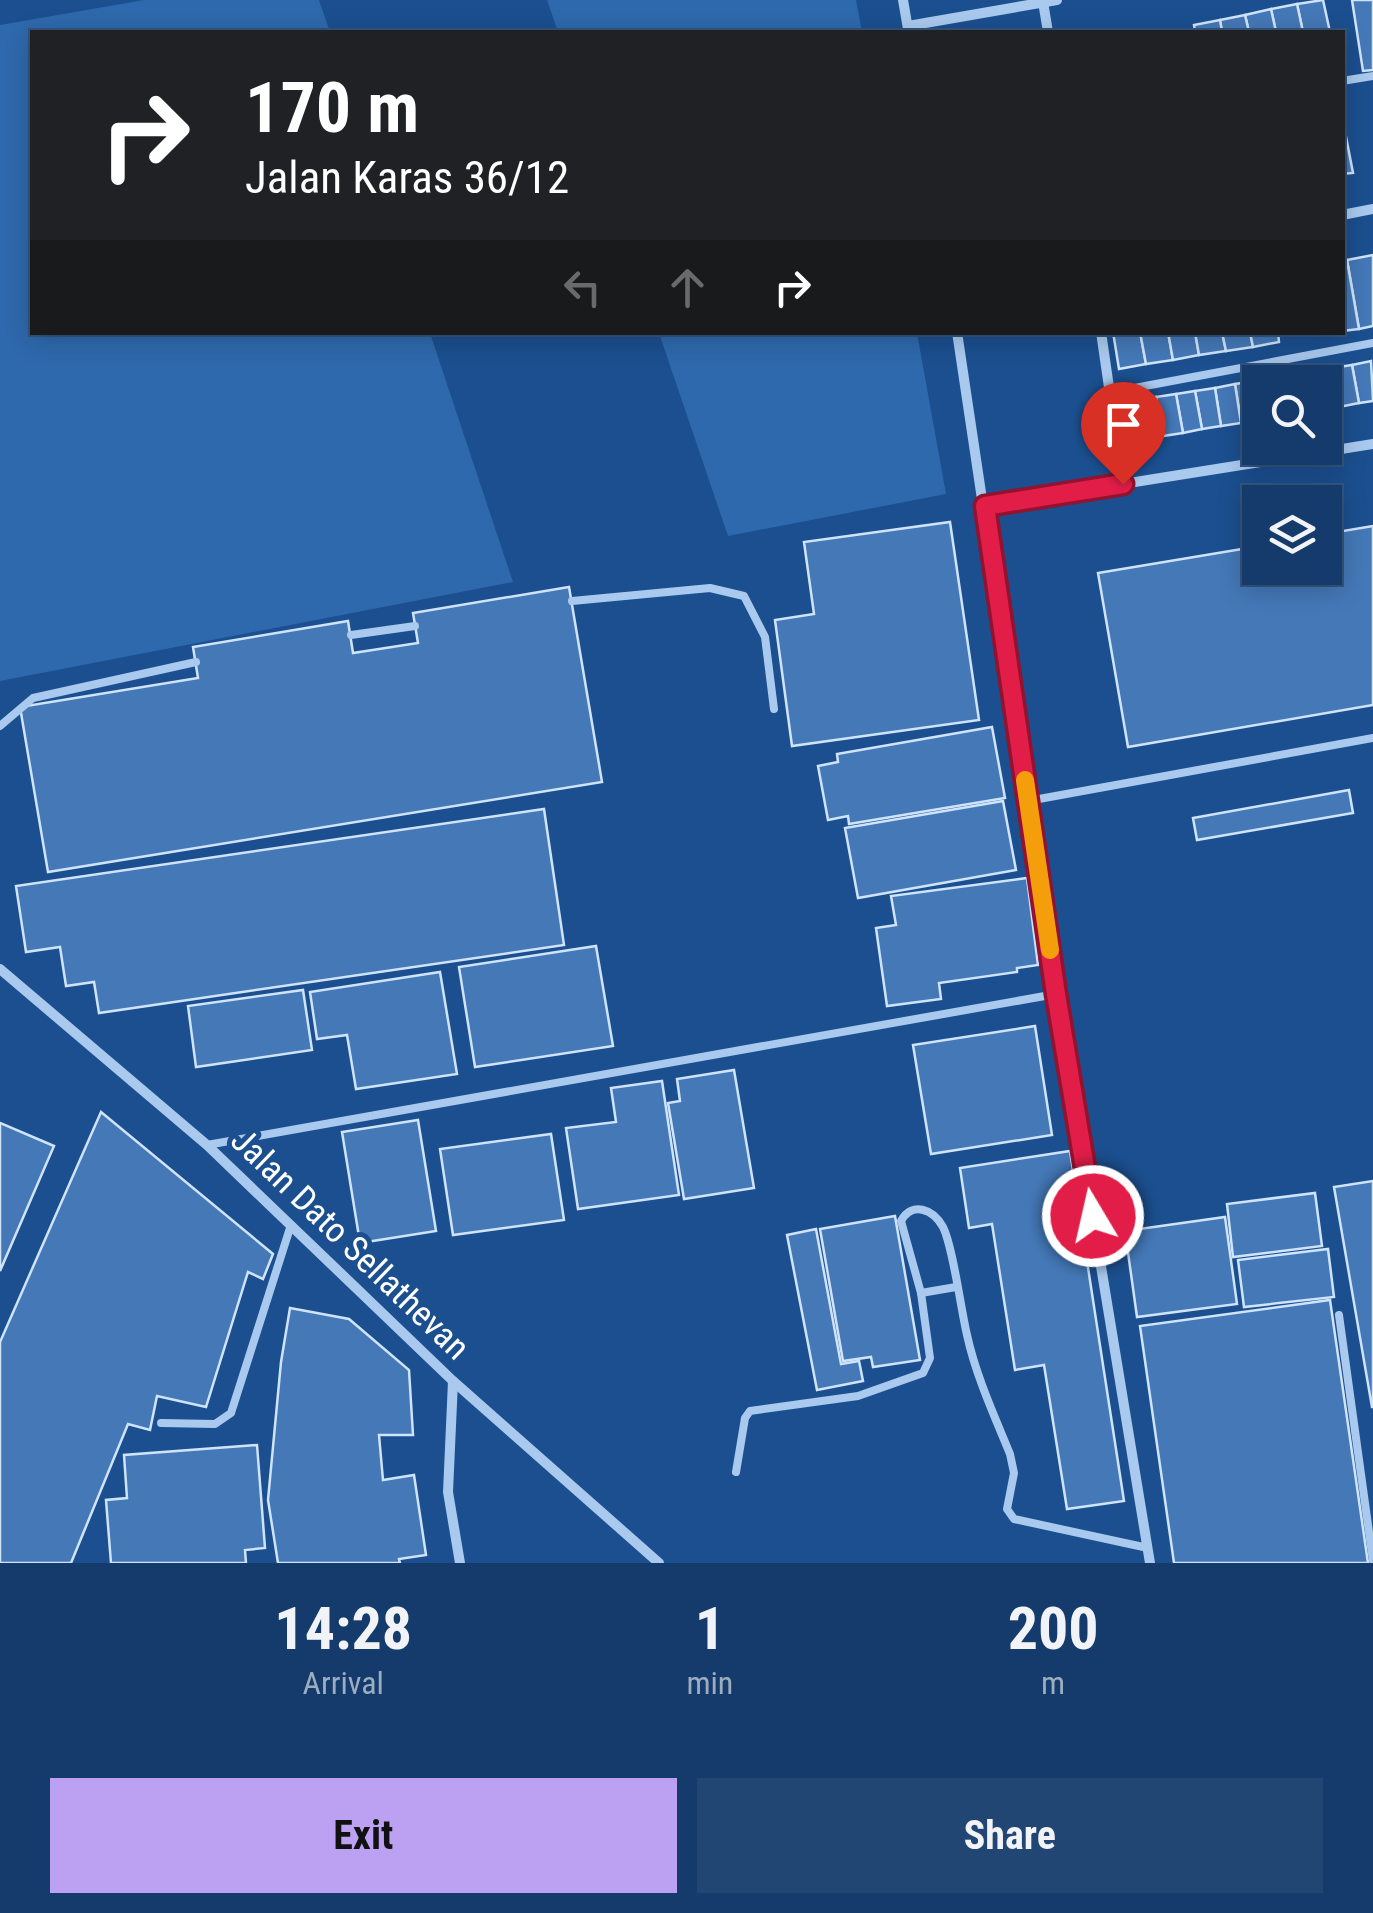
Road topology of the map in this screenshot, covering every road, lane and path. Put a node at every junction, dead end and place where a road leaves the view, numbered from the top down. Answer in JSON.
{"nodes":[{"id":1,"x":903,"y":0,"type":"edge"},
{"id":2,"x":1057,"y":0,"type":"edge"},
{"id":3,"x":1044,"y":2,"type":"edge"},
{"id":4,"x":908,"y":29,"type":"edge"},
{"id":5,"x":1048,"y":30,"type":"edge"},
{"id":6,"x":1373,"y":76,"type":"edge"},
{"id":7,"x":1345,"y":81,"type":"edge"},
{"id":8,"x":1373,"y":209,"type":"edge"},
{"id":9,"x":1345,"y":214,"type":"edge"},
{"id":10,"x":958,"y":335,"type":"edge"},
{"id":11,"x":1101,"y":335,"type":"edge"},
{"id":12,"x":1373,"y":343,"type":"edge"},
{"id":13,"x":1108,"y":393,"type":"junction"},
{"id":14,"x":1373,"y":444,"type":"edge"},
{"id":15,"x":1123,"y":484,"type":"junction"},
{"id":16,"x":985,"y":506,"type":"junction"},
{"id":17,"x":572,"y":601,"type":"dead end"},
{"id":18,"x":415,"y":626,"type":"dead end"},
{"id":19,"x":350,"y":635,"type":"dead end"},
{"id":20,"x":196,"y":662,"type":"dead end"},
{"id":21,"x":774,"y":709,"type":"dead end"},
{"id":22,"x":0,"y":726,"type":"edge"},
{"id":23,"x":1373,"y":738,"type":"edge"},
{"id":24,"x":1028,"y":801,"type":"junction"},
{"id":25,"x":0,"y":969,"type":"edge"},
{"id":26,"x":1056,"y":994,"type":"junction"},
{"id":27,"x":207,"y":1145,"type":"junction"},
{"id":28,"x":290,"y":1228,"type":"junction"},
{"id":29,"x":956,"y":1286,"type":"junction"},
{"id":30,"x":921,"y":1293,"type":"junction"},
{"id":31,"x":1339,"y":1315,"type":"dead end"},
{"id":32,"x":452,"y":1381,"type":"junction"},
{"id":33,"x":162,"y":1423,"type":"dead end"},
{"id":34,"x":736,"y":1472,"type":"dead end"},
{"id":35,"x":1148,"y":1548,"type":"junction"},
{"id":36,"x":1373,"y":1561,"type":"edge"},
{"id":37,"x":460,"y":1563,"type":"edge"},
{"id":38,"x":659,"y":1563,"type":"edge"},
{"id":39,"x":1150,"y":1563,"type":"edge"}],
"edges":[{"from":1,"to":4,"type":"street"},
{"from":2,"to":3,"type":"street"},
{"from":3,"to":4,"type":"street"},
{"from":3,"to":5,"type":"street"},
{"from":6,"to":7,"type":"lane"},
{"from":8,"to":9,"type":"street"},
{"from":10,"to":16,"type":"street"},
{"from":11,"to":13,"type":"street"},
{"from":12,"to":13,"type":"lane"},
{"from":13,"to":15,"type":"street"},
{"from":14,"to":15,"type":"street"},
{"from":15,"to":16,"type":"street"},
{"from":16,"to":24,"type":"street"},
{"from":17,"to":21,"type":"lane"},
{"from":18,"to":19,"type":"lane"},
{"from":20,"to":22,"type":"lane"},
{"from":23,"to":24,"type":"lane"},
{"from":24,"to":26,"type":"street"},
{"from":25,"to":27,"type":"street","name":"Jalan Dato Sellathevan"},
{"from":26,"to":27,"type":"lane"},
{"from":26,"to":35,"type":"street"},
{"from":27,"to":28,"type":"street","name":"Jalan Dato Sellathevan"},
{"from":28,"to":32,"type":"street","name":"Jalan Dato Sellathevan"},
{"from":28,"to":33,"type":"lane"},
{"from":29,"to":30,"type":"lane"},
{"from":29,"to":30,"type":"lane"},
{"from":29,"to":35,"type":"lane"},
{"from":30,"to":34,"type":"lane"},
{"from":31,"to":36,"type":"lane"},
{"from":32,"to":37,"type":"street"},
{"from":32,"to":38,"type":"street","name":"Jalan Dato Sellathevan"},
{"from":35,"to":39,"type":"street"}]}
